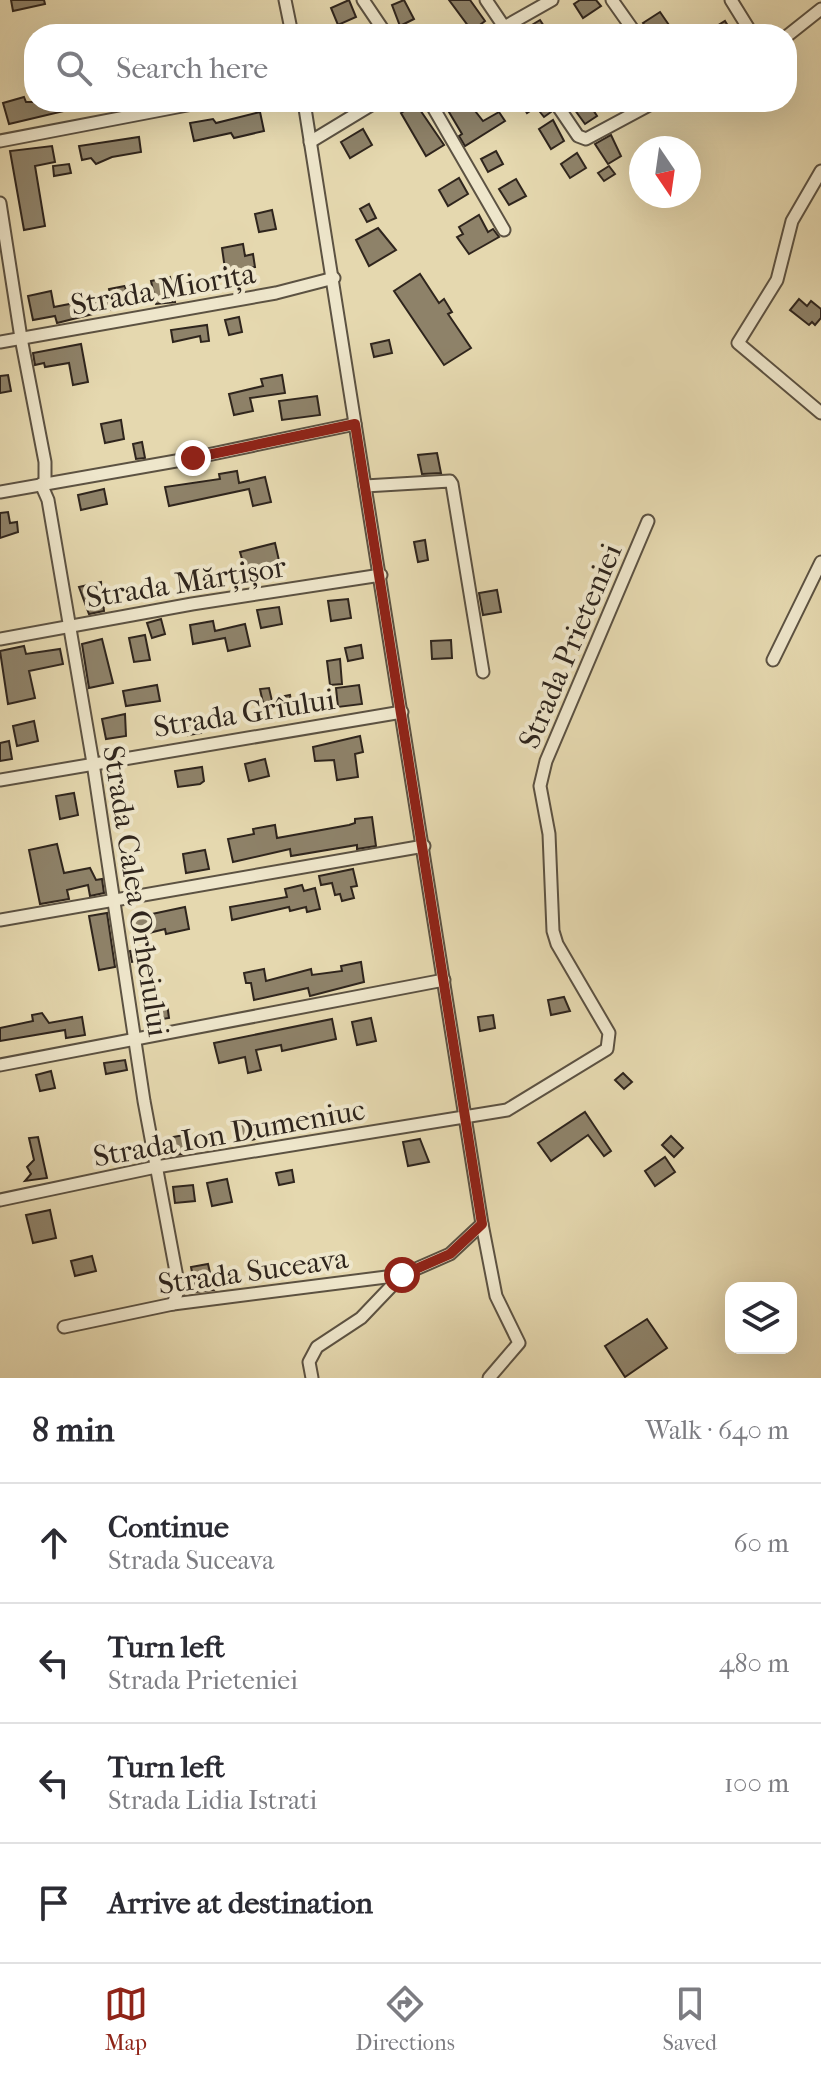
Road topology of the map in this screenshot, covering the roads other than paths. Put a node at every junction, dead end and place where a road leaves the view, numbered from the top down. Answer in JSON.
{"nodes":[{"id":1,"x":285,"y":0,"type":"edge"},
{"id":2,"x":363,"y":0,"type":"edge"},
{"id":3,"x":486,"y":0,"type":"edge"},
{"id":4,"x":552,"y":0,"type":"edge"},
{"id":5,"x":612,"y":0,"type":"edge"},
{"id":6,"x":731,"y":0,"type":"edge"},
{"id":7,"x":820,"y":13,"type":"edge"},
{"id":8,"x":290,"y":24,"type":"edge"},
{"id":9,"x":379,"y":24,"type":"edge"},
{"id":10,"x":503,"y":24,"type":"edge"},
{"id":11,"x":516,"y":24,"type":"edge"},
{"id":12,"x":629,"y":24,"type":"edge"},
{"id":13,"x":746,"y":24,"type":"edge"},
{"id":14,"x":797,"y":29,"type":"edge"},
{"id":15,"x":151,"y":112,"type":"edge"},
{"id":16,"x":306,"y":112,"type":"edge"},
{"id":17,"x":360,"y":112,"type":"edge"},
{"id":18,"x":436,"y":112,"type":"edge"},
{"id":19,"x":562,"y":112,"type":"edge"},
{"id":20,"x":637,"y":112,"type":"edge"},
{"id":21,"x":0,"y":141,"type":"edge"},
{"id":22,"x":310,"y":142,"type":"junction"},
{"id":23,"x":821,"y":171,"type":"edge"},
{"id":24,"x":0,"y":203,"type":"edge"},
{"id":25,"x":504,"y":230,"type":"dead end"},
{"id":26,"x":334,"y":278,"type":"junction"},
{"id":27,"x":21,"y":338,"type":"junction"},
{"id":28,"x":0,"y":342,"type":"edge"},
{"id":29,"x":821,"y":413,"type":"edge"},
{"id":30,"x":355,"y":424,"type":"junction"},
{"id":31,"x":43,"y":484,"type":"junction"},
{"id":32,"x":365,"y":486,"type":"junction"},
{"id":33,"x":0,"y":492,"type":"edge"},
{"id":34,"x":648,"y":521,"type":"dead end"},
{"id":35,"x":821,"y":562,"type":"edge"},
{"id":36,"x":381,"y":575,"type":"junction"},
{"id":37,"x":68,"y":625,"type":"junction"},
{"id":38,"x":0,"y":639,"type":"edge"},
{"id":39,"x":773,"y":660,"type":"dead end"},
{"id":40,"x":483,"y":672,"type":"dead end"},
{"id":41,"x":402,"y":712,"type":"junction"},
{"id":42,"x":93,"y":763,"type":"junction"},
{"id":43,"x":0,"y":780,"type":"edge"},
{"id":44,"x":424,"y":846,"type":"junction"},
{"id":45,"x":115,"y":902,"type":"junction"},
{"id":46,"x":0,"y":920,"type":"edge"},
{"id":47,"x":444,"y":980,"type":"junction"},
{"id":48,"x":135,"y":1037,"type":"junction"},
{"id":49,"x":0,"y":1065,"type":"edge"},
{"id":50,"x":467,"y":1117,"type":"junction"},
{"id":51,"x":156,"y":1167,"type":"junction"},
{"id":52,"x":0,"y":1200,"type":"edge"},
{"id":53,"x":482,"y":1224,"type":"junction"},
{"id":54,"x":402,"y":1275,"type":"junction"},
{"id":55,"x":173,"y":1304,"type":"junction"},
{"id":56,"x":64,"y":1327,"type":"dead end"},
{"id":57,"x":312,"y":1378,"type":"edge"},
{"id":58,"x":489,"y":1378,"type":"edge"}],
"edges":[{"from":1,"to":8,"type":"street"},
{"from":2,"to":9,"type":"street"},
{"from":3,"to":10,"type":"street"},
{"from":4,"to":11,"type":"street"},
{"from":5,"to":12,"type":"street"},
{"from":6,"to":13,"type":"street"},
{"from":7,"to":14,"type":"street"},
{"from":15,"to":21,"type":"street"},
{"from":16,"to":22,"type":"street"},
{"from":17,"to":22,"type":"street"},
{"from":18,"to":25,"type":"street"},
{"from":19,"to":20,"type":"street"},
{"from":22,"to":26,"type":"street"},
{"from":23,"to":29,"type":"street"},
{"from":24,"to":27,"type":"street","name":"Strada Calea Orheiului"},
{"from":26,"to":27,"type":"street","name":"Strada Miorița"},
{"from":26,"to":30,"type":"street"},
{"from":27,"to":28,"type":"street","name":"Strada Miorița"},
{"from":27,"to":31,"type":"street","name":"Strada Calea Orheiului"},
{"from":30,"to":31,"type":"street"},
{"from":30,"to":32,"type":"street"},
{"from":31,"to":33,"type":"street"},
{"from":31,"to":37,"type":"street","name":"Strada Calea Orheiului"},
{"from":32,"to":36,"type":"street"},
{"from":32,"to":40,"type":"street"},
{"from":34,"to":50,"type":"street","name":"Strada Prieteniei"},
{"from":35,"to":39,"type":"street"},
{"from":36,"to":37,"type":"street","name":"Strada Mărțișor"},
{"from":36,"to":41,"type":"street"},
{"from":37,"to":38,"type":"street","name":"Strada Mărțișor"},
{"from":37,"to":42,"type":"street","name":"Strada Calea Orheiului"},
{"from":41,"to":42,"type":"street","name":"Strada Grîului"},
{"from":41,"to":44,"type":"street"},
{"from":42,"to":43,"type":"street","name":"Strada Grîului"},
{"from":42,"to":45,"type":"street","name":"Strada Calea Orheiului"},
{"from":44,"to":45,"type":"street"},
{"from":44,"to":47,"type":"street"},
{"from":45,"to":46,"type":"street"},
{"from":45,"to":48,"type":"street","name":"Strada Calea Orheiului"},
{"from":47,"to":48,"type":"street"},
{"from":47,"to":50,"type":"street"},
{"from":48,"to":49,"type":"street"},
{"from":48,"to":51,"type":"street","name":"Strada Calea Orheiului"},
{"from":50,"to":51,"type":"street","name":"Strada Ion Dumeniuc"},
{"from":50,"to":53,"type":"street"},
{"from":51,"to":52,"type":"street","name":"Strada Ion Dumeniuc"},
{"from":51,"to":55,"type":"street","name":"Strada Calea Orheiului"},
{"from":53,"to":54,"type":"street","name":"Strada Suceava"},
{"from":53,"to":58,"type":"street"},
{"from":54,"to":55,"type":"street","name":"Strada Suceava"},
{"from":54,"to":57,"type":"street"},
{"from":55,"to":56,"type":"street","name":"Strada Suceava"}]}
